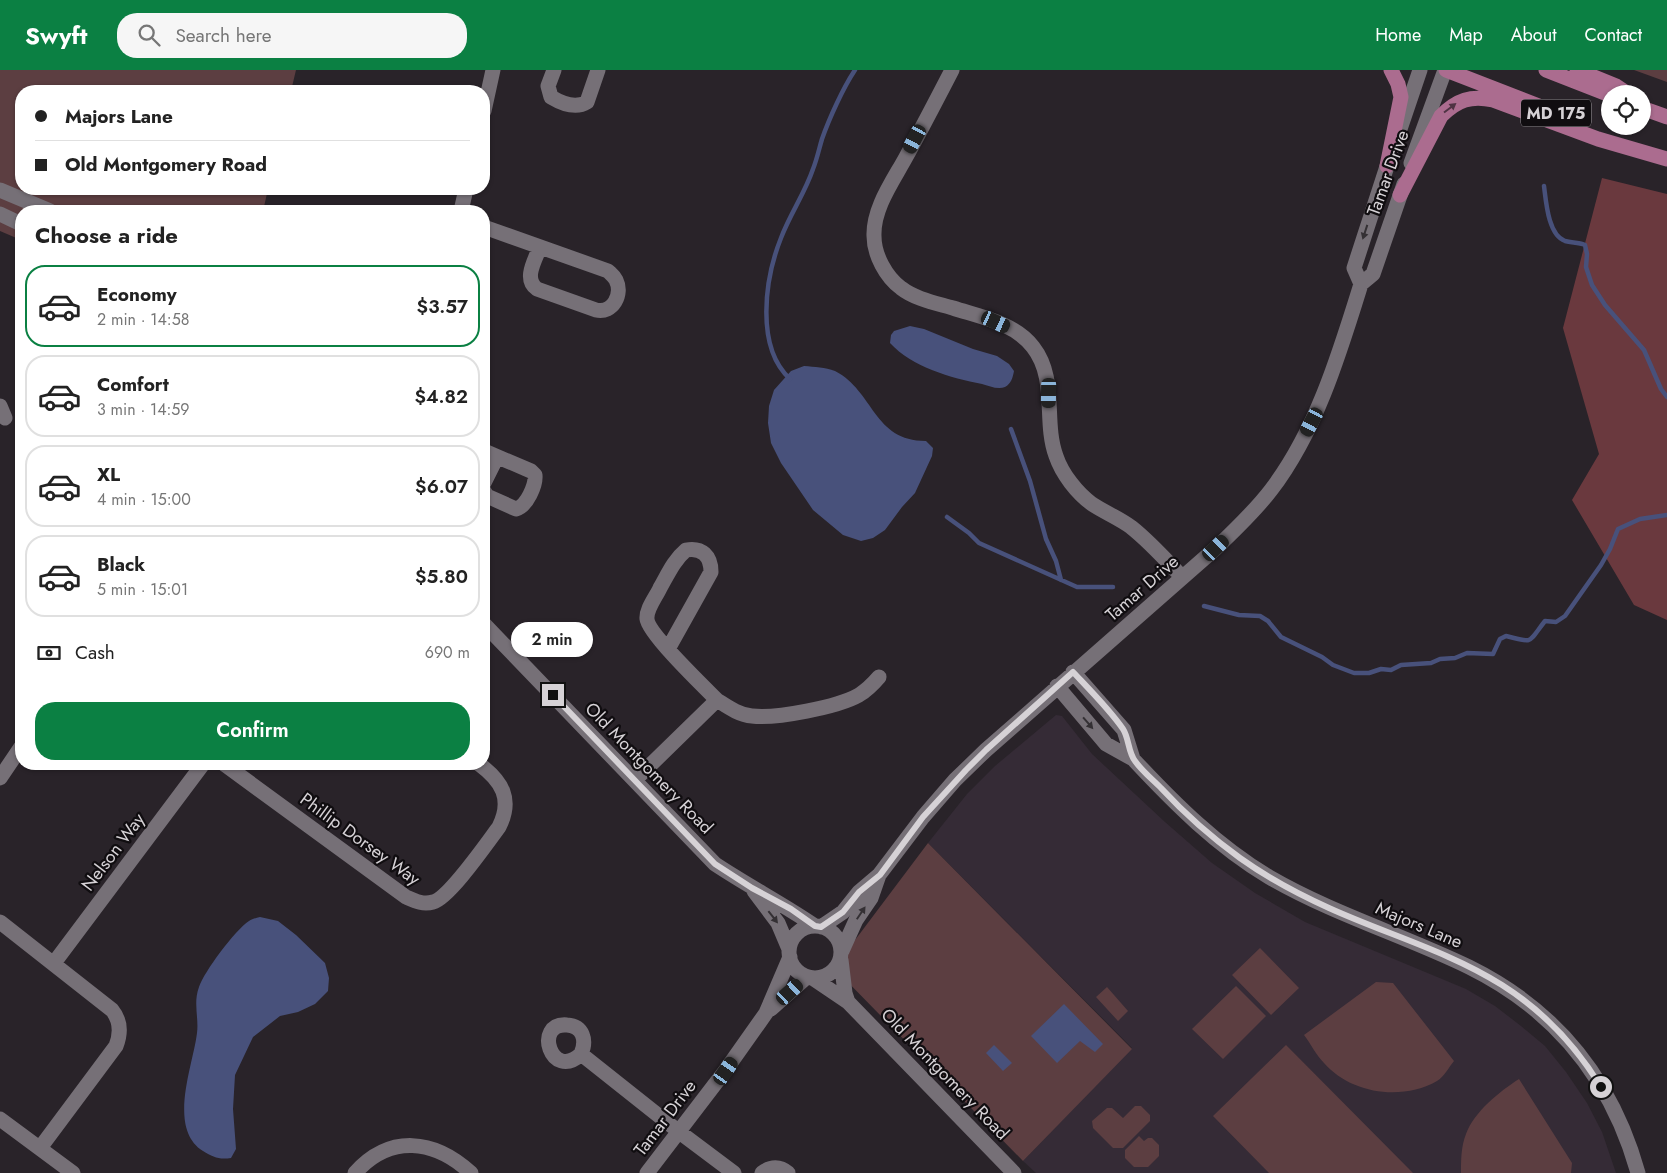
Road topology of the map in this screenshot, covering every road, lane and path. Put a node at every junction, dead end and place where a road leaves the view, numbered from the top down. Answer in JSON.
{"nodes":[{"id":1,"x":493,"y":70,"type":"edge"},
{"id":2,"x":554,"y":70,"type":"edge"},
{"id":3,"x":598,"y":70,"type":"edge"},
{"id":4,"x":952,"y":70,"type":"edge"},
{"id":5,"x":1391,"y":70,"type":"edge"},
{"id":6,"x":1420,"y":70,"type":"edge"},
{"id":7,"x":1445,"y":70,"type":"edge"},
{"id":8,"x":1546,"y":70,"type":"edge"},
{"id":9,"x":1577,"y":70,"type":"edge"},
{"id":10,"x":490,"y":85,"type":"edge"},
{"id":11,"x":1614,"y":85,"type":"edge"},
{"id":12,"x":1601,"y":91,"type":"edge"},
{"id":13,"x":1651,"y":108,"type":"edge"},
{"id":14,"x":1651,"y":111,"type":"edge"},
{"id":15,"x":1664,"y":116,"type":"edge"},
{"id":16,"x":1667,"y":155,"type":"edge"},
{"id":17,"x":1667,"y":159,"type":"edge"},
{"id":18,"x":1387,"y":166,"type":"junction"},
{"id":19,"x":0,"y":190,"type":"edge"},
{"id":20,"x":1400,"y":195,"type":"junction"},
{"id":21,"x":36,"y":205,"type":"edge"},
{"id":22,"x":0,"y":214,"type":"edge"},
{"id":23,"x":15,"y":221,"type":"edge"},
{"id":24,"x":490,"y":229,"type":"edge"},
{"id":25,"x":540,"y":247,"type":"junction"},
{"id":26,"x":1362,"y":284,"type":"junction"},
{"id":27,"x":490,"y":454,"type":"edge"},
{"id":28,"x":490,"y":497,"type":"edge"},
{"id":29,"x":1182,"y":577,"type":"junction"},
{"id":30,"x":490,"y":630,"type":"edge"},
{"id":31,"x":668,"y":649,"type":"junction"},
{"id":32,"x":1073,"y":672,"type":"junction"},
{"id":33,"x":879,"y":677,"type":"dead end"},
{"id":34,"x":1057,"y":686,"type":"junction"},
{"id":35,"x":717,"y":700,"type":"junction"},
{"id":36,"x":15,"y":756,"type":"edge"},
{"id":37,"x":1133,"y":759,"type":"junction"},
{"id":38,"x":199,"y":770,"type":"edge"},
{"id":39,"x":232,"y":770,"type":"edge"},
{"id":40,"x":486,"y":770,"type":"edge"},
{"id":41,"x":0,"y":778,"type":"edge"},
{"id":42,"x":635,"y":780,"type":"junction"},
{"id":43,"x":880,"y":875,"type":"junction"},
{"id":44,"x":752,"y":888,"type":"junction"},
{"id":45,"x":0,"y":922,"type":"edge"},
{"id":46,"x":818,"y":926,"type":"junction"},
{"id":47,"x":789,"y":953,"type":"junction"},
{"id":48,"x":841,"y":956,"type":"junction"},
{"id":49,"x":54,"y":963,"type":"junction"},
{"id":50,"x":810,"y":978,"type":"junction"},
{"id":51,"x":848,"y":1002,"type":"junction"},
{"id":52,"x":766,"y":1013,"type":"junction"},
{"id":53,"x":581,"y":1054,"type":"dead end"},
{"id":54,"x":0,"y":1120,"type":"edge"},
{"id":55,"x":678,"y":1131,"type":"junction"},
{"id":56,"x":40,"y":1148,"type":"junction"},
{"id":57,"x":73,"y":1173,"type":"edge"},
{"id":58,"x":355,"y":1173,"type":"edge"},
{"id":59,"x":471,"y":1173,"type":"edge"},
{"id":60,"x":647,"y":1173,"type":"edge"},
{"id":61,"x":734,"y":1173,"type":"edge"},
{"id":62,"x":762,"y":1173,"type":"edge"},
{"id":63,"x":788,"y":1173,"type":"edge"},
{"id":64,"x":1014,"y":1173,"type":"edge"},
{"id":65,"x":1638,"y":1173,"type":"edge"}],
"edges":[{"from":1,"to":10,"type":"street"},
{"from":2,"to":3,"type":"street"},
{"from":4,"to":29,"type":"street"},
{"from":5,"to":18,"type":"main road"},
{"from":6,"to":18,"type":"street","name":"Tamar Drive"},
{"from":7,"to":16,"type":"main road","number":"MD 175"},
{"from":7,"to":20,"type":"street","name":"Tamar Drive"},
{"from":8,"to":12,"type":"main road","number":"MD 175"},
{"from":9,"to":11,"type":"main road"},
{"from":13,"to":15,"type":"main road"},
{"from":14,"to":15,"type":"main road"},
{"from":20,"to":17,"type":"main road","one_way":true},
{"from":18,"to":26,"type":"street","name":"Tamar Drive","one_way":true},
{"from":19,"to":21,"type":"street"},
{"from":20,"to":26,"type":"street","name":"Tamar Drive"},
{"from":22,"to":23,"type":"street"},
{"from":24,"to":25,"type":"street"},
{"from":25,"to":25,"type":"street"},
{"from":26,"to":29,"type":"street","name":"Tamar Drive"},
{"from":27,"to":28,"type":"street"},
{"from":29,"to":32,"type":"street","name":"Tamar Drive"},
{"from":30,"to":42,"type":"street","name":"Old Montgomery Road"},
{"from":31,"to":31,"type":"street"},
{"from":31,"to":35,"type":"street"},
{"from":32,"to":34,"type":"street","name":"Tamar Drive"},
{"from":32,"to":37,"type":"street","name":"Majors Lane"},
{"from":33,"to":35,"type":"street"},
{"from":34,"to":37,"type":"street","name":"Majors Lane","one_way":true},
{"from":34,"to":43,"type":"street","name":"Tamar Drive"},
{"from":35,"to":42,"type":"street"},
{"from":36,"to":41,"type":"street"},
{"from":37,"to":65,"type":"street","name":"Majors Lane"},
{"from":38,"to":49,"type":"street","name":"Nelson Way"},
{"from":39,"to":40,"type":"street","name":"Phillip Dorsey Way"},
{"from":42,"to":44,"type":"street","name":"Old Montgomery Road"},
{"from":43,"to":46,"type":"street","name":"Tamar Drive"},
{"from":48,"to":43,"type":"street","name":"Tamar Drive","one_way":true},
{"from":44,"to":46,"type":"street","name":"Old Montgomery Road"},
{"from":44,"to":47,"type":"street","name":"Old Montgomery Road","one_way":true},
{"from":45,"to":49,"type":"street"},
{"from":46,"to":47,"type":"street"},
{"from":46,"to":48,"type":"street"},
{"from":47,"to":50,"type":"street"},
{"from":47,"to":52,"type":"street","name":"Tamar Drive"},
{"from":48,"to":50,"type":"street"},
{"from":48,"to":51,"type":"street"},
{"from":49,"to":56,"type":"street"},
{"from":50,"to":51,"type":"street","name":"Old Montgomery Road"},
{"from":50,"to":52,"type":"street","name":"Tamar Drive"},
{"from":51,"to":64,"type":"street","name":"Old Montgomery Road"},
{"from":52,"to":55,"type":"street","name":"Tamar Drive"},
{"from":53,"to":55,"type":"street"},
{"from":54,"to":56,"type":"street"},
{"from":55,"to":60,"type":"street","name":"Tamar Drive"},
{"from":55,"to":61,"type":"street"},
{"from":56,"to":57,"type":"street"},
{"from":58,"to":59,"type":"street"},
{"from":62,"to":63,"type":"street"}]}
